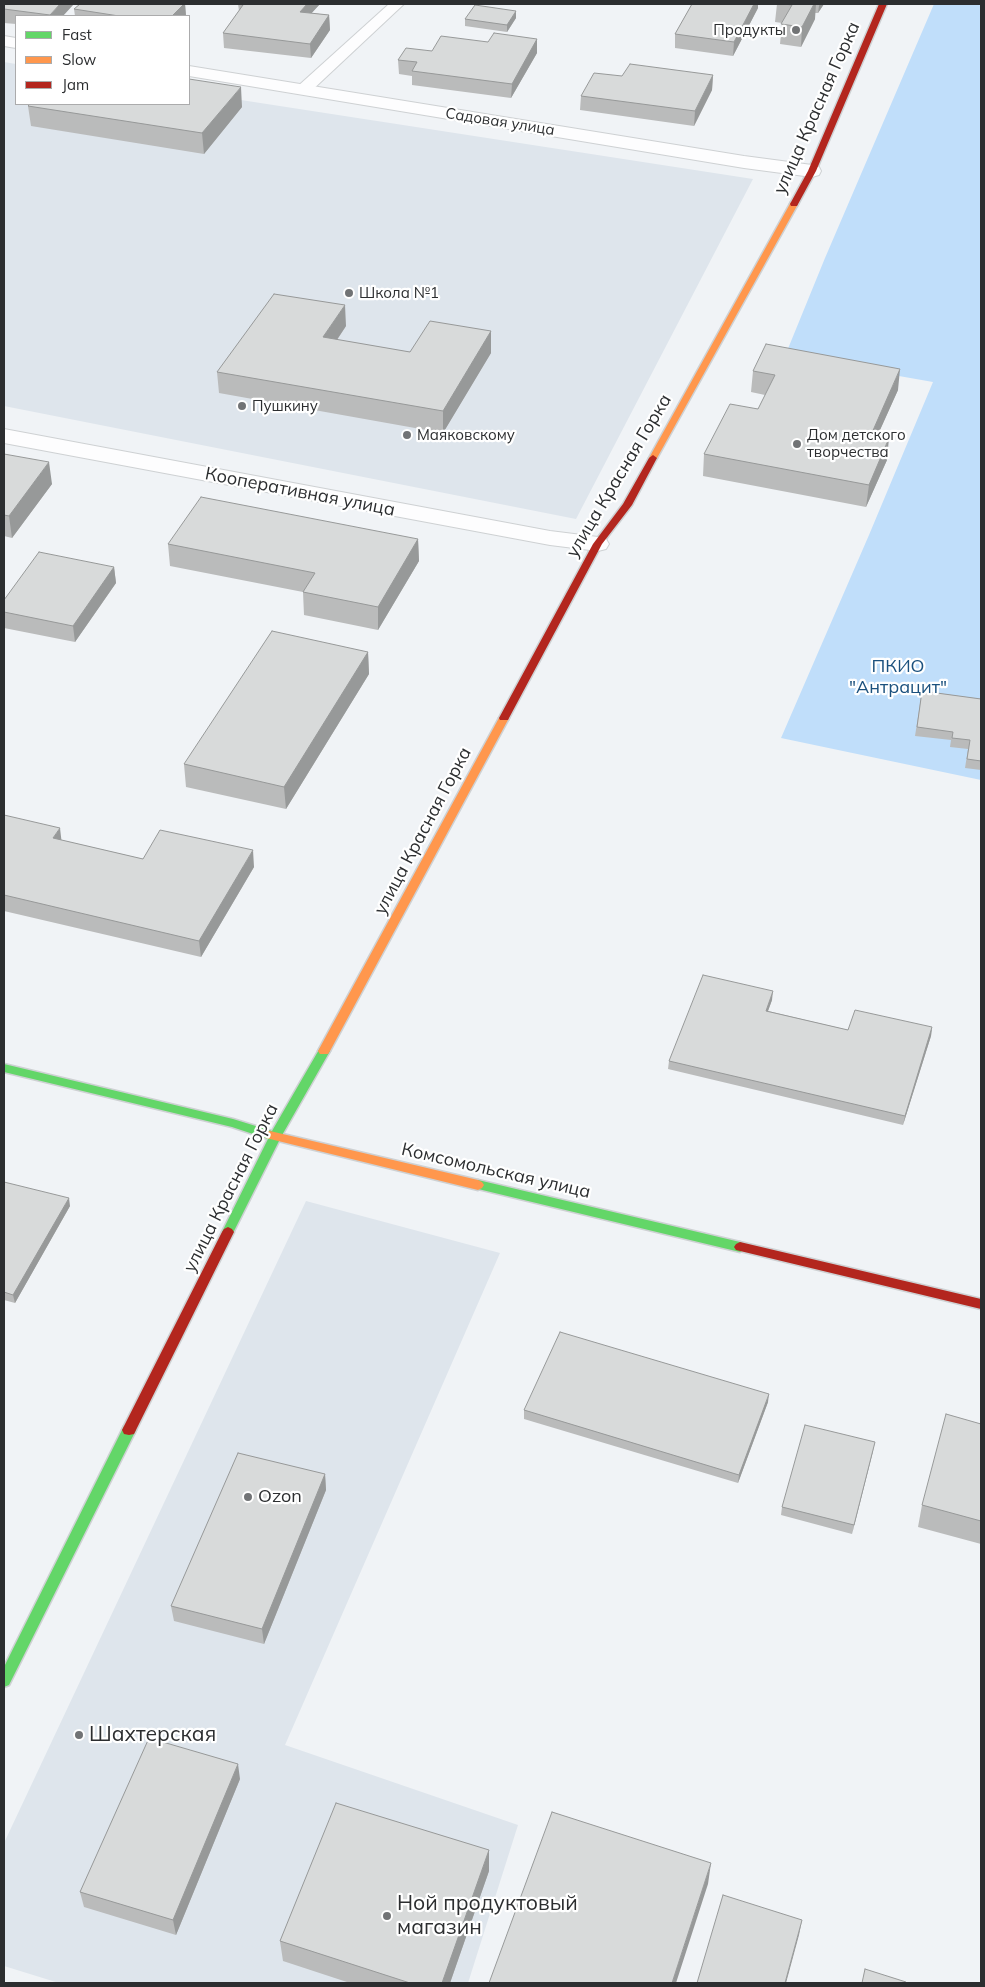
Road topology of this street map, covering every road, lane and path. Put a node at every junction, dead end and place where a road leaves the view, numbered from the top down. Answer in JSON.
{"nodes":[{"id":1,"x":397,"y":4,"type":"edge"},
{"id":2,"x":883,"y":4,"type":"edge"},
{"id":3,"x":190,"y":71,"type":"edge"},
{"id":4,"x":303,"y":90,"type":"junction"},
{"id":5,"x":812,"y":171,"type":"junction"},
{"id":6,"x":4,"y":436,"type":"edge"},
{"id":7,"x":598,"y":544,"type":"junction"},
{"id":8,"x":4,"y":1068,"type":"edge"},
{"id":9,"x":275,"y":1138,"type":"junction"},
{"id":10,"x":981,"y":1304,"type":"edge"},
{"id":11,"x":4,"y":1681,"type":"edge"}],
"edges":[{"from":1,"to":4,"type":"lane"},
{"from":2,"to":5,"type":"street","name":"улица Красная Горка"},
{"from":3,"to":4,"type":"street","name":"Садовая улица"},
{"from":4,"to":5,"type":"street","name":"Садовая улица"},
{"from":5,"to":7,"type":"street","name":"улица Красная Горка"},
{"from":6,"to":7,"type":"street","name":"Кооперативная улица"},
{"from":7,"to":9,"type":"street","name":"улица Красная Горка"},
{"from":8,"to":9,"type":"street","name":"Комсомольская улица"},
{"from":9,"to":10,"type":"street","name":"Комсомольская улица"},
{"from":9,"to":11,"type":"street","name":"улица Красная Горка"}]}
